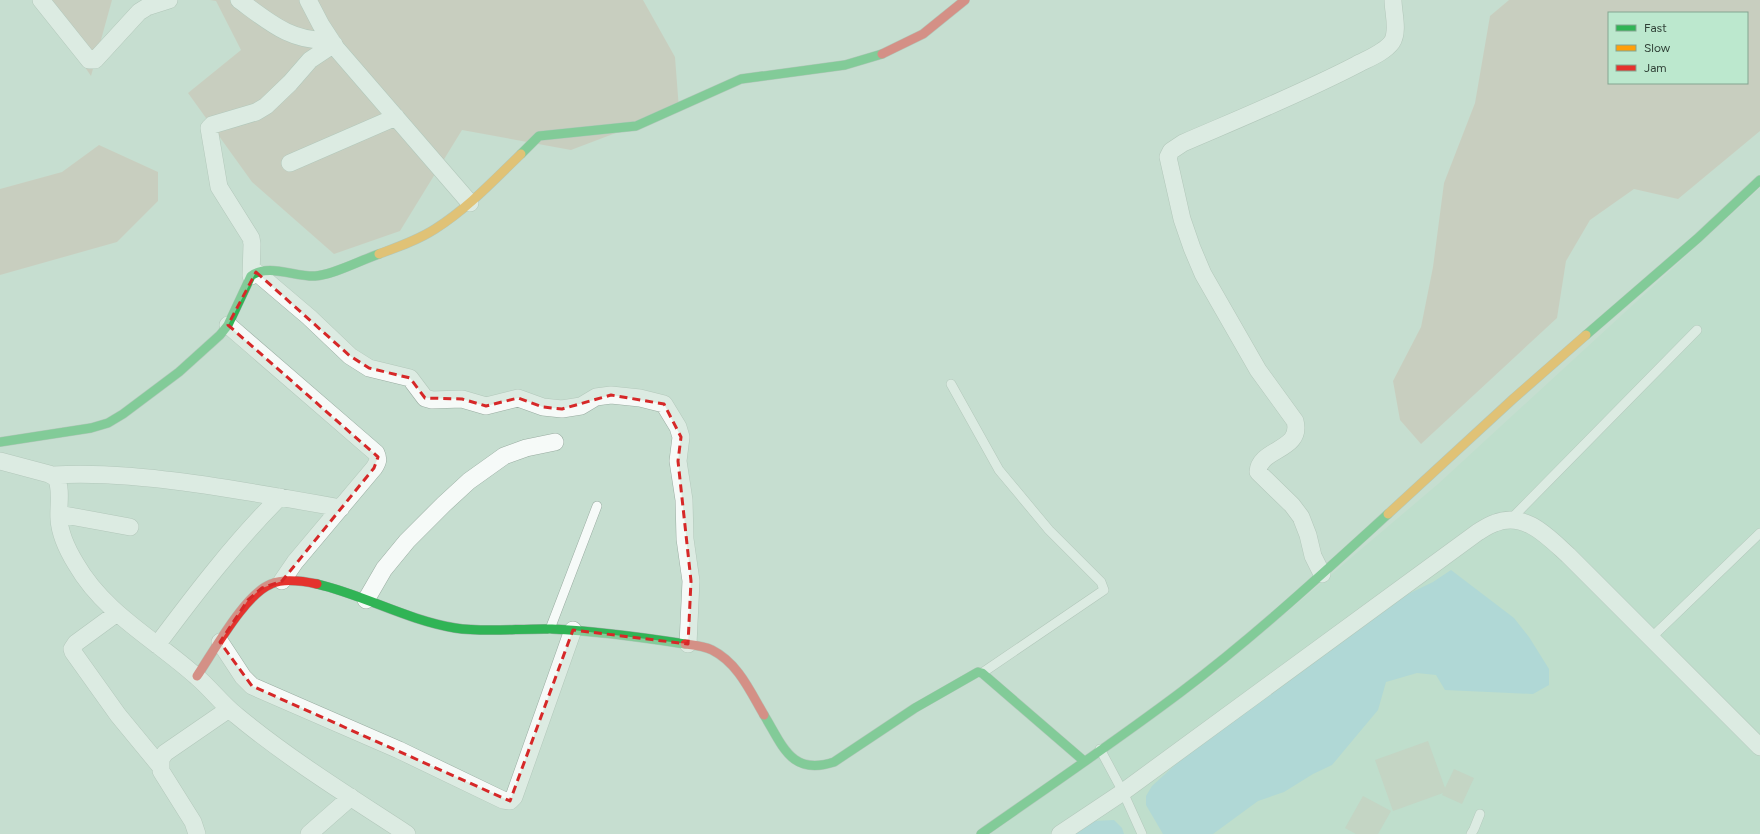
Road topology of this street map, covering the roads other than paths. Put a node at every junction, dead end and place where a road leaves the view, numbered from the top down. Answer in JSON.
{"nodes":[{"id":1,"x":41,"y":0,"type":"edge"},
{"id":2,"x":169,"y":0,"type":"edge"},
{"id":3,"x":239,"y":0,"type":"edge"},
{"id":4,"x":308,"y":0,"type":"edge"},
{"id":5,"x":965,"y":0,"type":"edge"},
{"id":6,"x":1393,"y":0,"type":"edge"},
{"id":7,"x":332,"y":42,"type":"junction"},
{"id":8,"x":396,"y":117,"type":"junction"},
{"id":9,"x":290,"y":163,"type":"dead end"},
{"id":10,"x":1760,"y":180,"type":"edge"},
{"id":11,"x":470,"y":203,"type":"junction"},
{"id":12,"x":253,"y":274,"type":"junction"},
{"id":13,"x":228,"y":325,"type":"junction"},
{"id":14,"x":1698,"y":330,"type":"dead end"},
{"id":15,"x":951,"y":384,"type":"dead end"},
{"id":16,"x":0,"y":442,"type":"edge"},
{"id":17,"x":555,"y":442,"type":"dead end"},
{"id":18,"x":0,"y":461,"type":"edge"},
{"id":19,"x":53,"y":476,"type":"junction"},
{"id":20,"x":280,"y":497,"type":"junction"},
{"id":21,"x":597,"y":506,"type":"dead end"},
{"id":22,"x":341,"y":508,"type":"junction"},
{"id":23,"x":59,"y":514,"type":"junction"},
{"id":24,"x":1511,"y":519,"type":"junction"},
{"id":25,"x":130,"y":527,"type":"dead end"},
{"id":26,"x":1760,"y":533,"type":"edge"},
{"id":27,"x":1322,"y":574,"type":"junction"},
{"id":28,"x":282,"y":581,"type":"junction"},
{"id":29,"x":366,"y":600,"type":"junction"},
{"id":30,"x":117,"y":612,"type":"junction"},
{"id":31,"x":550,"y":629,"type":"junction"},
{"id":32,"x":572,"y":630,"type":"junction"},
{"id":33,"x":1651,"y":638,"type":"junction"},
{"id":34,"x":220,"y":642,"type":"junction"},
{"id":35,"x":688,"y":644,"type":"junction"},
{"id":36,"x":157,"y":645,"type":"junction"},
{"id":37,"x":982,"y":673,"type":"junction"},
{"id":38,"x":197,"y":676,"type":"junction"},
{"id":39,"x":229,"y":709,"type":"junction"},
{"id":40,"x":1760,"y":747,"type":"edge"},
{"id":41,"x":1100,"y":749,"type":"junction"},
{"id":42,"x":1084,"y":761,"type":"junction"},
{"id":43,"x":160,"y":766,"type":"junction"},
{"id":44,"x":1123,"y":792,"type":"junction"},
{"id":45,"x":351,"y":797,"type":"junction"},
{"id":46,"x":1480,"y":814,"type":"dead end"},
{"id":47,"x":197,"y":834,"type":"edge"},
{"id":48,"x":309,"y":834,"type":"edge"},
{"id":49,"x":407,"y":834,"type":"edge"},
{"id":50,"x":981,"y":834,"type":"edge"},
{"id":51,"x":1060,"y":834,"type":"edge"},
{"id":52,"x":1142,"y":834,"type":"edge"},
{"id":53,"x":1470,"y":834,"type":"edge"}],
"edges":[{"from":1,"to":2,"type":"street"},
{"from":3,"to":7,"type":"street"},
{"from":4,"to":7,"type":"street"},
{"from":5,"to":11,"type":"street"},
{"from":6,"to":27,"type":"street"},
{"from":7,"to":8,"type":"street"},
{"from":7,"to":12,"type":"street"},
{"from":8,"to":9,"type":"street"},
{"from":8,"to":11,"type":"street"},
{"from":10,"to":27,"type":"street"},
{"from":11,"to":12,"type":"street"},
{"from":12,"to":13,"type":"street"},
{"from":12,"to":35,"type":"street"},
{"from":13,"to":16,"type":"street"},
{"from":13,"to":22,"type":"street"},
{"from":14,"to":24,"type":"lane"},
{"from":15,"to":37,"type":"lane"},
{"from":17,"to":29,"type":"street"},
{"from":18,"to":19,"type":"street"},
{"from":19,"to":20,"type":"street"},
{"from":19,"to":23,"type":"street"},
{"from":20,"to":22,"type":"street"},
{"from":20,"to":36,"type":"street"},
{"from":21,"to":31,"type":"lane"},
{"from":22,"to":28,"type":"street"},
{"from":23,"to":25,"type":"street"},
{"from":23,"to":30,"type":"street"},
{"from":24,"to":33,"type":"street"},
{"from":24,"to":44,"type":"street"},
{"from":26,"to":33,"type":"lane"},
{"from":27,"to":41,"type":"street"},
{"from":28,"to":29,"type":"street"},
{"from":28,"to":34,"type":"street"},
{"from":29,"to":31,"type":"street"},
{"from":30,"to":36,"type":"street"},
{"from":30,"to":43,"type":"street"},
{"from":31,"to":32,"type":"street"},
{"from":32,"to":34,"type":"street"},
{"from":32,"to":35,"type":"street"},
{"from":33,"to":40,"type":"street"},
{"from":34,"to":38,"type":"street"},
{"from":35,"to":37,"type":"street"},
{"from":36,"to":38,"type":"street"},
{"from":37,"to":42,"type":"street"},
{"from":38,"to":39,"type":"street"},
{"from":39,"to":43,"type":"street"},
{"from":39,"to":45,"type":"street"},
{"from":41,"to":42,"type":"street"},
{"from":41,"to":44,"type":"lane"},
{"from":42,"to":50,"type":"street"},
{"from":43,"to":47,"type":"street"},
{"from":44,"to":51,"type":"street"},
{"from":44,"to":52,"type":"lane"},
{"from":45,"to":48,"type":"street"},
{"from":45,"to":49,"type":"street"},
{"from":46,"to":53,"type":"lane"}]}
